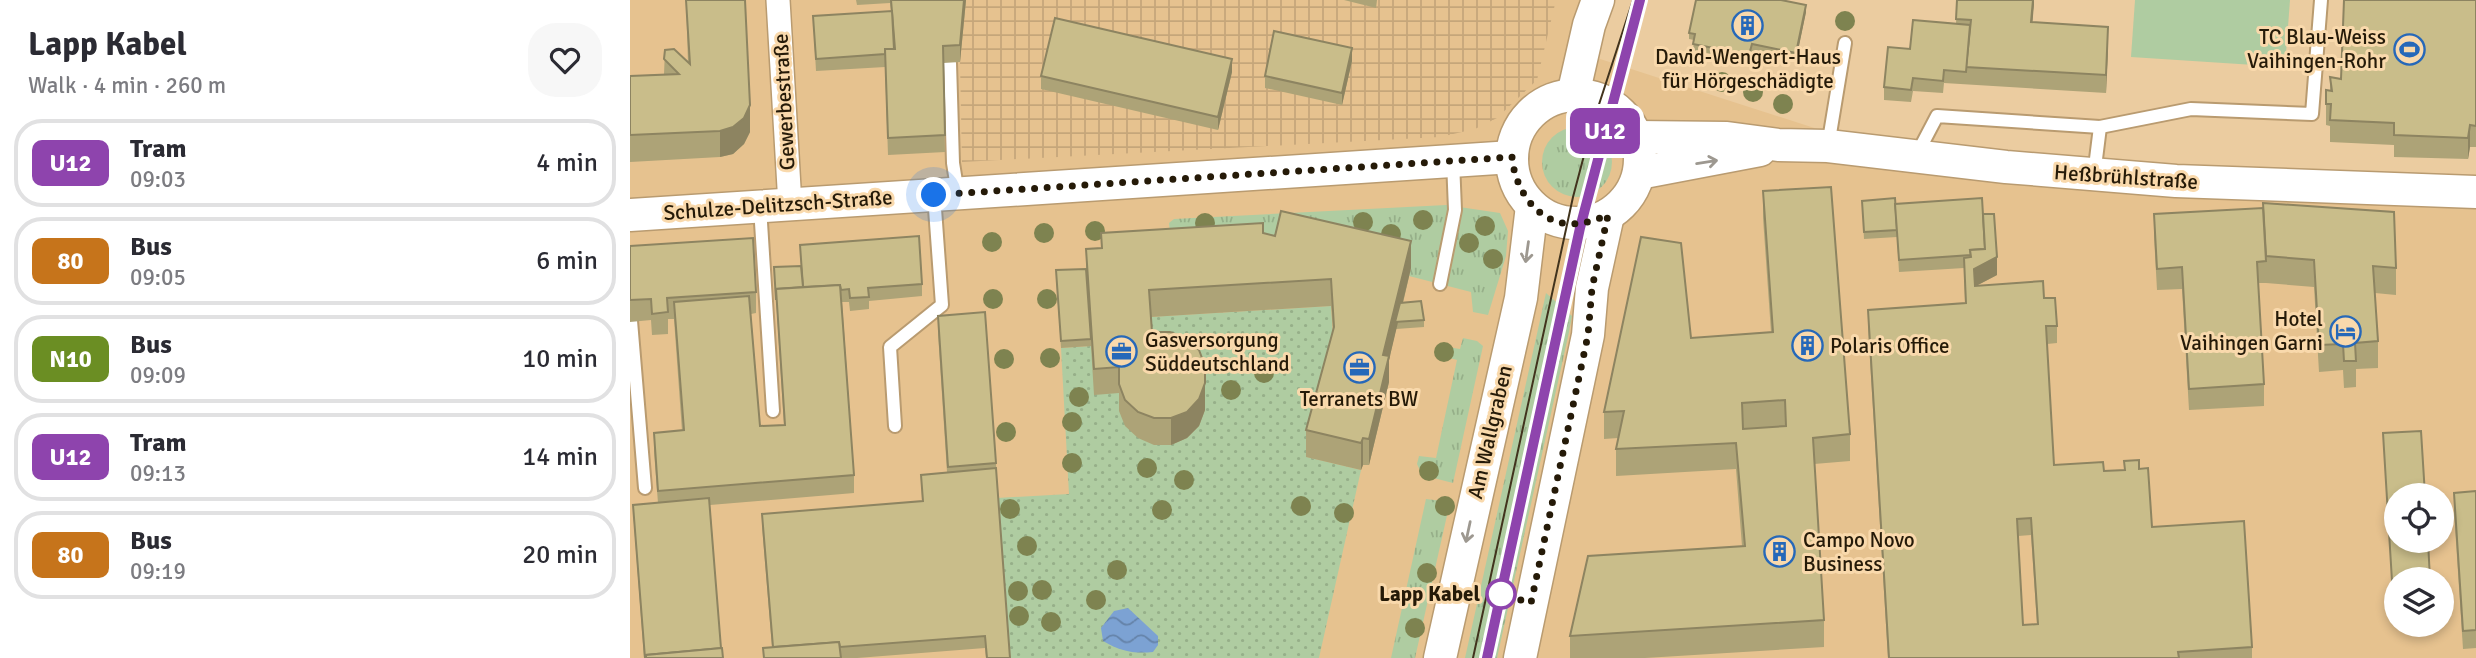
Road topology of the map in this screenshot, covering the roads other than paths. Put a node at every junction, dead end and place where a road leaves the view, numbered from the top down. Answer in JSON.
{"nodes":[{"id":1,"x":778,"y":0,"type":"edge"},
{"id":2,"x":1598,"y":0,"type":"edge"},
{"id":3,"x":2321,"y":0,"type":"edge"},
{"id":4,"x":1845,"y":43,"type":"dead end"},
{"id":5,"x":950,"y":63,"type":"edge"},
{"id":6,"x":1573,"y":95,"type":"junction"},
{"id":7,"x":2100,"y":127,"type":"junction"},
{"id":8,"x":1637,"y":137,"type":"junction"},
{"id":9,"x":1778,"y":145,"type":"junction"},
{"id":10,"x":1828,"y":146,"type":"junction"},
{"id":11,"x":1916,"y":156,"type":"junction"},
{"id":12,"x":1512,"y":157,"type":"junction"},
{"id":13,"x":1453,"y":161,"type":"junction"},
{"id":14,"x":1639,"y":173,"type":"junction"},
{"id":15,"x":2094,"y":175,"type":"junction"},
{"id":16,"x":2476,"y":192,"type":"edge"},
{"id":17,"x":946,"y":195,"type":"junction"},
{"id":18,"x":775,"y":206,"type":"junction"},
{"id":19,"x":1532,"y":206,"type":"junction"},
{"id":20,"x":630,"y":215,"type":"edge"},
{"id":21,"x":1608,"y":215,"type":"junction"},
{"id":22,"x":1440,"y":284,"type":"dead end"},
{"id":23,"x":630,"y":309,"type":"edge"},
{"id":24,"x":773,"y":411,"type":"dead end"},
{"id":25,"x":895,"y":426,"type":"dead end"},
{"id":26,"x":645,"y":488,"type":"dead end"},
{"id":27,"x":1440,"y":658,"type":"edge"},
{"id":28,"x":1520,"y":658,"type":"edge"}],
"edges":[{"from":1,"to":18,"type":"street","name":"Gewerbestraße"},
{"from":2,"to":6,"type":"street"},
{"from":3,"to":7,"type":"lane"},
{"from":4,"to":10,"type":"lane"},
{"from":5,"to":17,"type":"lane"},
{"from":6,"to":8,"type":"street"},
{"from":6,"to":12,"type":"street"},
{"from":7,"to":11,"type":"lane"},
{"from":7,"to":15,"type":"lane"},
{"from":8,"to":9,"type":"street","name":"Heßbrühlstraße"},
{"from":8,"to":14,"type":"street"},
{"from":9,"to":10,"type":"street","name":"Heßbrühlstraße"},
{"from":14,"to":9,"type":"street","name":"Heßbrühlstraße","one_way":true},
{"from":10,"to":11,"type":"street","name":"Heßbrühlstraße"},
{"from":11,"to":15,"type":"street","name":"Heßbrühlstraße"},
{"from":12,"to":13,"type":"street","name":"Schulze-Delitzsch-Straße"},
{"from":12,"to":19,"type":"street"},
{"from":13,"to":17,"type":"street","name":"Schulze-Delitzsch-Straße"},
{"from":13,"to":22,"type":"lane"},
{"from":14,"to":21,"type":"street"},
{"from":15,"to":16,"type":"street","name":"Heßbrühlstraße"},
{"from":17,"to":18,"type":"street","name":"Schulze-Delitzsch-Straße"},
{"from":17,"to":25,"type":"lane"},
{"from":18,"to":20,"type":"street","name":"Schulze-Delitzsch-Straße"},
{"from":18,"to":24,"type":"lane"},
{"from":19,"to":21,"type":"street"},
{"from":19,"to":27,"type":"street","name":"Am Wallgraben","one_way":true},
{"from":21,"to":28,"type":"street"},
{"from":23,"to":26,"type":"lane"}]}
